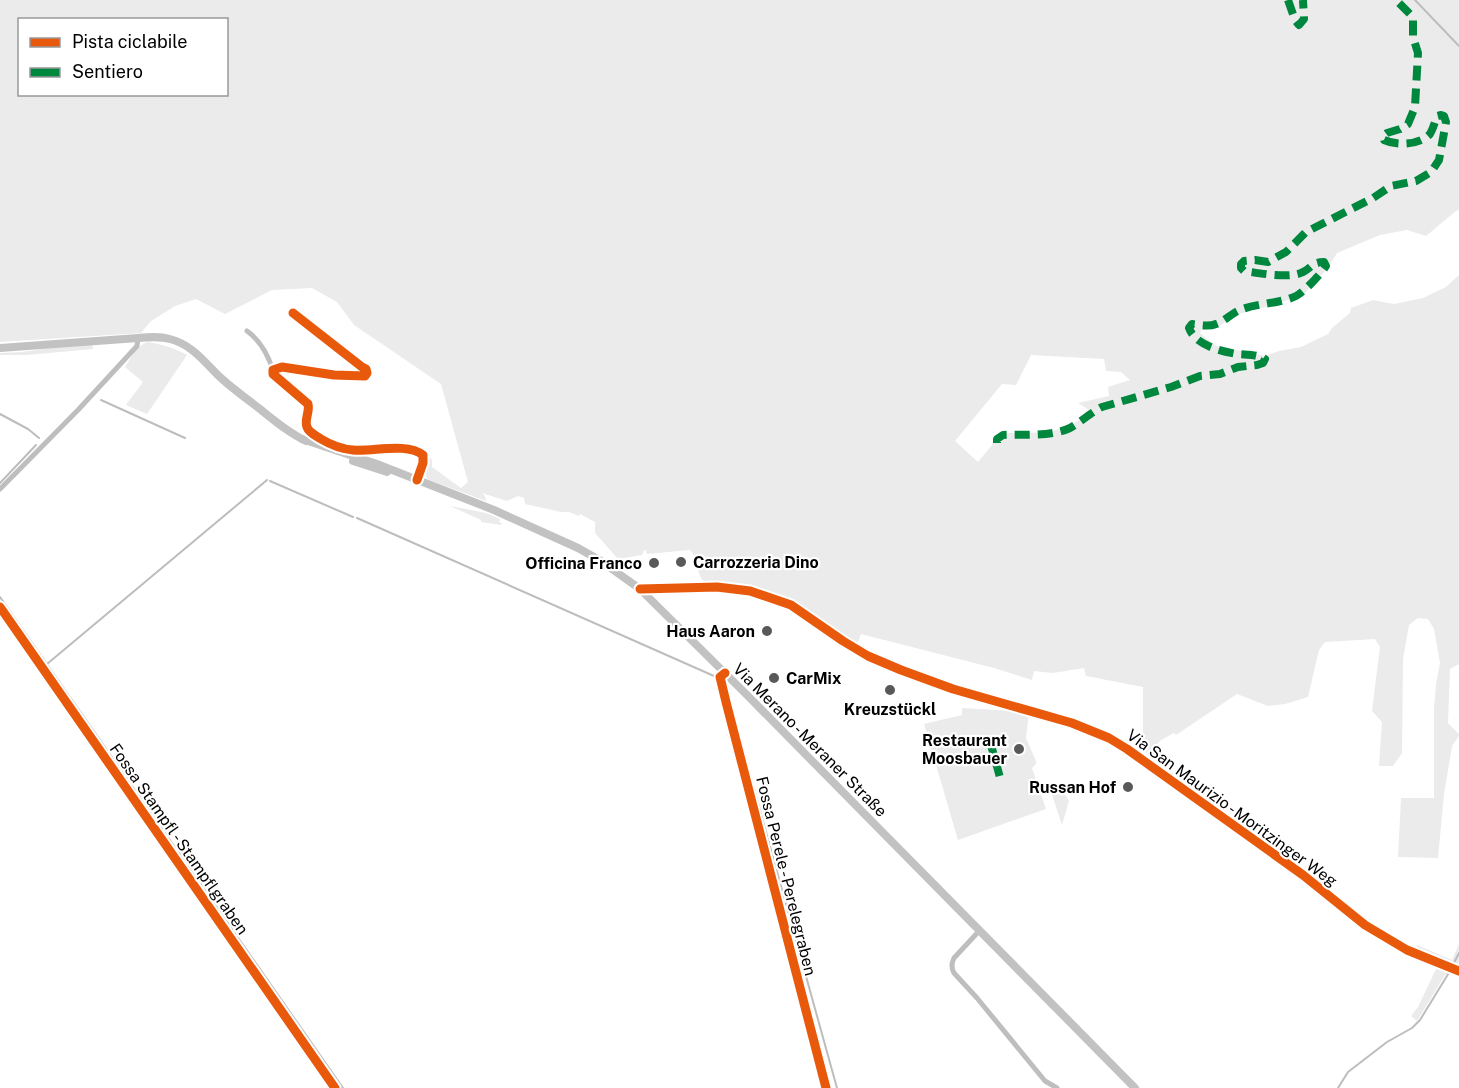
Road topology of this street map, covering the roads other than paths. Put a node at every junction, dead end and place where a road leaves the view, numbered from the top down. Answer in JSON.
{"nodes":[{"id":1,"x":293,"y":313,"type":"dead end"},
{"id":2,"x":247,"y":332,"type":"dead end"},
{"id":3,"x":138,"y":338,"type":"junction"},
{"id":4,"x":0,"y":348,"type":"edge"},
{"id":5,"x":273,"y":370,"type":"junction"},
{"id":6,"x":417,"y":480,"type":"junction"},
{"id":7,"x":0,"y":489,"type":"edge"},
{"id":8,"x":640,"y":589,"type":"junction"},
{"id":9,"x":0,"y":607,"type":"edge"},
{"id":10,"x":725,"y":673,"type":"junction"},
{"id":11,"x":980,"y":930,"type":"junction"},
{"id":12,"x":1459,"y":970,"type":"edge"},
{"id":13,"x":335,"y":1088,"type":"edge"},
{"id":14,"x":826,"y":1088,"type":"edge"},
{"id":15,"x":1057,"y":1088,"type":"edge"},
{"id":16,"x":1135,"y":1088,"type":"edge"}],
"edges":[{"from":1,"to":5,"type":"street"},
{"from":2,"to":5,"type":"street"},
{"from":3,"to":4,"type":"main road","name":"Via Merano - Meraner Straße"},
{"from":3,"to":6,"type":"main road","name":"Via Merano - Meraner Straße"},
{"from":3,"to":7,"type":"street"},
{"from":5,"to":6,"type":"street"},
{"from":6,"to":8,"type":"main road","name":"Via Merano - Meraner Straße"},
{"from":8,"to":10,"type":"main road","name":"Via Merano - Meraner Straße"},
{"from":8,"to":12,"type":"street","name":"Via San Maurizio - Moritzinger Weg"},
{"from":9,"to":13,"type":"street","name":"Fossa Stampfl - Stampflgraben"},
{"from":10,"to":11,"type":"main road","name":"Via Merano - Meraner Straße"},
{"from":10,"to":14,"type":"street","name":"Fossa Perele - Perelegraben"},
{"from":11,"to":15,"type":"street"},
{"from":11,"to":16,"type":"main road","name":"Via Merano - Meraner Straße"}]}
